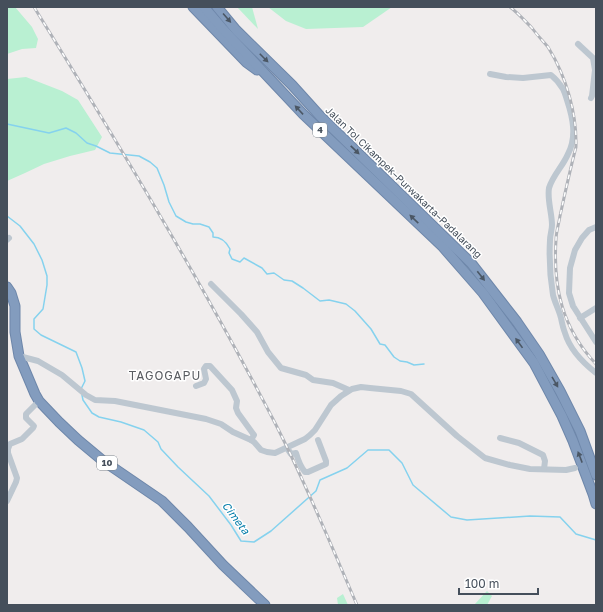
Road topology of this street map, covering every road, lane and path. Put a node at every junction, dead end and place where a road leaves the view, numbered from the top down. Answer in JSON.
{"nodes":[{"id":1,"x":193,"y":7,"type":"edge"},
{"id":2,"x":204,"y":7,"type":"edge"},
{"id":3,"x":217,"y":7,"type":"edge"},
{"id":4,"x":578,"y":44,"type":"dead end"},
{"id":5,"x":595,"y":69,"type":"edge"},
{"id":6,"x":490,"y":74,"type":"dead end"},
{"id":7,"x":273,"y":81,"type":"junction"},
{"id":8,"x":591,"y":98,"type":"dead end"},
{"id":9,"x":596,"y":227,"type":"edge"},
{"id":10,"x":211,"y":284,"type":"dead end"},
{"id":11,"x":7,"y":287,"type":"edge"},
{"id":12,"x":596,"y":308,"type":"edge"},
{"id":13,"x":580,"y":318,"type":"junction"},
{"id":14,"x":596,"y":342,"type":"edge"},
{"id":15,"x":19,"y":356,"type":"junction"},
{"id":16,"x":596,"y":373,"type":"edge"},
{"id":17,"x":196,"y":386,"type":"dead end"},
{"id":18,"x":349,"y":390,"type":"junction"},
{"id":19,"x":39,"y":401,"type":"junction"},
{"id":20,"x":500,"y":438,"type":"dead end"},
{"id":21,"x":251,"y":440,"type":"junction"},
{"id":22,"x":318,"y":440,"type":"dead end"},
{"id":23,"x":287,"y":448,"type":"junction"},
{"id":24,"x":575,"y":468,"type":"dead end"},
{"id":25,"x":544,"y":469,"type":"junction"},
{"id":26,"x":596,"y":475,"type":"edge"},
{"id":27,"x":7,"y":501,"type":"edge"},
{"id":28,"x":596,"y":504,"type":"edge"},
{"id":29,"x":266,"y":605,"type":"edge"}],
"edges":[{"from":1,"to":7,"type":"highway"},
{"from":2,"to":7,"type":"highway","name":"Jalan Tol Cikampek–Purwakarta–Padalarang","number":"4"},
{"from":3,"to":26,"type":"highway","name":"Jalan Tol Cikampek–Purwakarta–Padalarang","number":"4","one_way":true},
{"from":4,"to":5,"type":"street"},
{"from":5,"to":8,"type":"street"},
{"from":6,"to":16,"type":"street"},
{"from":28,"to":7,"type":"highway","name":"Jalan Tol Cikampek–Purwakarta–Padalarang","number":"4","one_way":true},
{"from":9,"to":13,"type":"street"},
{"from":10,"to":18,"type":"street"},
{"from":11,"to":15,"type":"highway","number":"10"},
{"from":12,"to":13,"type":"street"},
{"from":13,"to":14,"type":"street"},
{"from":15,"to":19,"type":"highway","number":"10"},
{"from":15,"to":21,"type":"street"},
{"from":17,"to":21,"type":"street"},
{"from":18,"to":23,"type":"street"},
{"from":18,"to":25,"type":"street"},
{"from":19,"to":27,"type":"street"},
{"from":19,"to":29,"type":"highway","number":"10"},
{"from":20,"to":25,"type":"street"},
{"from":21,"to":23,"type":"street"},
{"from":22,"to":23,"type":"street"},
{"from":24,"to":25,"type":"street"}]}
